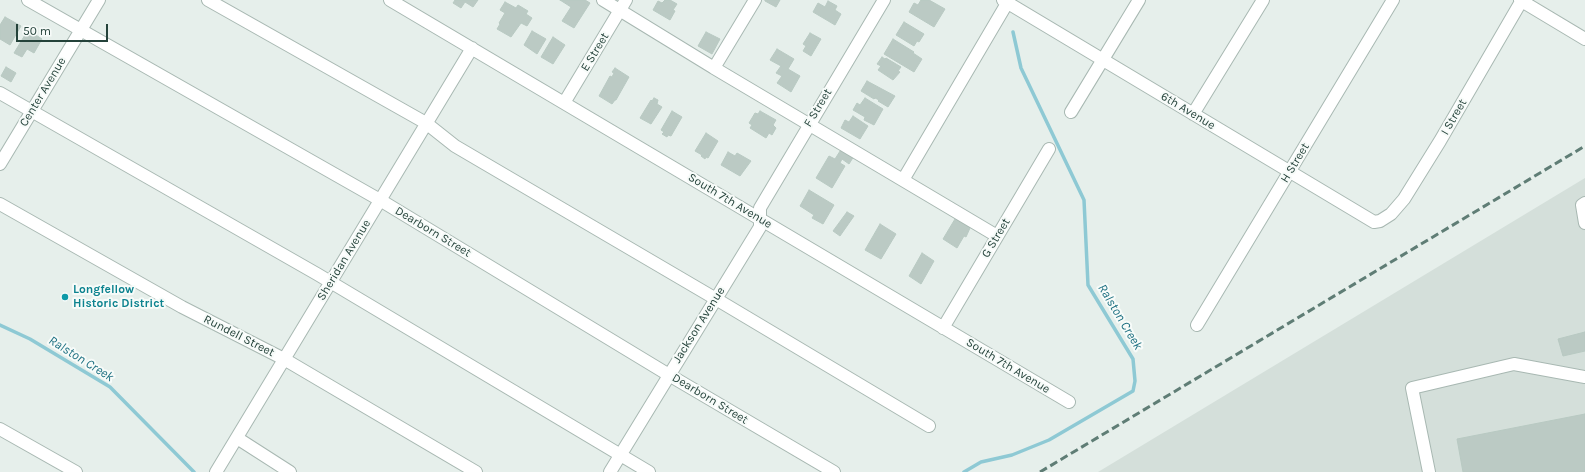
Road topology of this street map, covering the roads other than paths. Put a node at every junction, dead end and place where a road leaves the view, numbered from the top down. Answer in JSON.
{"nodes":[{"id":1,"x":28,"y":0,"type":"edge"},
{"id":2,"x":99,"y":0,"type":"edge"},
{"id":3,"x":208,"y":0,"type":"edge"},
{"id":4,"x":390,"y":0,"type":"edge"},
{"id":5,"x":603,"y":0,"type":"edge"},
{"id":6,"x":755,"y":0,"type":"edge"},
{"id":7,"x":884,"y":0,"type":"edge"},
{"id":8,"x":1139,"y":0,"type":"edge"},
{"id":9,"x":1263,"y":0,"type":"edge"},
{"id":10,"x":1393,"y":0,"type":"edge"},
{"id":11,"x":1521,"y":0,"type":"edge"},
{"id":12,"x":1007,"y":1,"type":"edge"},
{"id":13,"x":623,"y":5,"type":"edge"},
{"id":14,"x":80,"y":30,"type":"junction"},
{"id":15,"x":1585,"y":39,"type":"edge"},
{"id":16,"x":472,"y":48,"type":"junction"},
{"id":17,"x":1103,"y":60,"type":"junction"},
{"id":18,"x":714,"y":68,"type":"junction"},
{"id":19,"x":0,"y":93,"type":"edge"},
{"id":20,"x":564,"y":103,"type":"junction"},
{"id":21,"x":32,"y":111,"type":"junction"},
{"id":22,"x":1071,"y":112,"type":"dead end"},
{"id":23,"x":1193,"y":114,"type":"junction"},
{"id":24,"x":426,"y":123,"type":"junction"},
{"id":25,"x":809,"y":124,"type":"junction"},
{"id":26,"x":1049,"y":149,"type":"dead end"},
{"id":27,"x":0,"y":164,"type":"edge"},
{"id":28,"x":1290,"y":172,"type":"junction"},
{"id":29,"x":902,"y":180,"type":"junction"},
{"id":30,"x":380,"y":200,"type":"junction"},
{"id":31,"x":1585,"y":203,"type":"edge"},
{"id":32,"x":0,"y":204,"type":"edge"},
{"id":33,"x":759,"y":219,"type":"junction"},
{"id":34,"x":1374,"y":222,"type":"joint"},
{"id":35,"x":1585,"y":223,"type":"edge"},
{"id":36,"x":997,"y":236,"type":"junction"},
{"id":37,"x":330,"y":282,"type":"junction"},
{"id":38,"x":716,"y":298,"type":"junction"},
{"id":39,"x":1197,"y":325,"type":"dead end"},
{"id":40,"x":943,"y":328,"type":"junction"},
{"id":41,"x":284,"y":359,"type":"junction"},
{"id":42,"x":669,"y":374,"type":"junction"},
{"id":43,"x":1585,"y":378,"type":"edge"},
{"id":44,"x":1069,"y":402,"type":"dead end"},
{"id":45,"x":929,"y":426,"type":"dead end"},
{"id":46,"x":0,"y":429,"type":"edge"},
{"id":47,"x":237,"y":438,"type":"junction"},
{"id":48,"x":621,"y":455,"type":"junction"},
{"id":49,"x":76,"y":472,"type":"edge"},
{"id":50,"x":216,"y":472,"type":"edge"},
{"id":51,"x":290,"y":472,"type":"edge"},
{"id":52,"x":476,"y":472,"type":"edge"},
{"id":53,"x":610,"y":472,"type":"edge"},
{"id":54,"x":649,"y":472,"type":"edge"},
{"id":55,"x":834,"y":472,"type":"edge"},
{"id":56,"x":1429,"y":472,"type":"edge"}],
"edges":[{"from":1,"to":14,"type":"street","name":"Dearborn Street"},
{"from":2,"to":14,"type":"street","name":"Center Avenue"},
{"from":3,"to":24,"type":"street"},
{"from":4,"to":16,"type":"street","name":"South 7th Avenue"},
{"from":5,"to":13,"type":"street"},
{"from":6,"to":18,"type":"street"},
{"from":7,"to":25,"type":"street","name":"F Street"},
{"from":8,"to":17,"type":"street"},
{"from":9,"to":23,"type":"street"},
{"from":10,"to":28,"type":"street","name":"H Street"},
{"from":11,"to":15,"type":"street"},
{"from":11,"to":34,"type":"street","name":"I Street"},
{"from":12,"to":17,"type":"street","name":"6th Avenue"},
{"from":12,"to":29,"type":"street"},
{"from":13,"to":18,"type":"street"},
{"from":13,"to":20,"type":"street","name":"E Street"},
{"from":14,"to":21,"type":"street","name":"Center Avenue"},
{"from":14,"to":30,"type":"street","name":"Dearborn Street"},
{"from":16,"to":20,"type":"street","name":"South 7th Avenue"},
{"from":16,"to":24,"type":"street","name":"Sheridan Avenue"},
{"from":17,"to":22,"type":"street"},
{"from":17,"to":23,"type":"street","name":"6th Avenue"},
{"from":18,"to":25,"type":"street"},
{"from":19,"to":21,"type":"street"},
{"from":20,"to":33,"type":"street","name":"South 7th Avenue"},
{"from":21,"to":27,"type":"street","name":"Center Avenue"},
{"from":21,"to":37,"type":"street"},
{"from":23,"to":28,"type":"street","name":"6th Avenue"},
{"from":24,"to":30,"type":"street","name":"Sheridan Avenue"},
{"from":24,"to":38,"type":"street"},
{"from":25,"to":29,"type":"street"},
{"from":25,"to":33,"type":"street","name":"F Street"},
{"from":26,"to":36,"type":"street","name":"G Street"},
{"from":28,"to":34,"type":"street","name":"6th Avenue"},
{"from":28,"to":39,"type":"street","name":"H Street"},
{"from":29,"to":36,"type":"street"},
{"from":30,"to":37,"type":"street","name":"Sheridan Avenue"},
{"from":30,"to":42,"type":"street","name":"Dearborn Street"},
{"from":31,"to":35,"type":"street"},
{"from":32,"to":41,"type":"street","name":"Rundell Street"},
{"from":33,"to":38,"type":"street","name":"Jackson Avenue"},
{"from":33,"to":40,"type":"street","name":"South 7th Avenue"},
{"from":36,"to":40,"type":"street","name":"G Street"},
{"from":37,"to":41,"type":"street","name":"Sheridan Avenue"},
{"from":37,"to":48,"type":"street"},
{"from":38,"to":42,"type":"street","name":"Jackson Avenue"},
{"from":38,"to":45,"type":"street"},
{"from":40,"to":44,"type":"street","name":"South 7th Avenue"},
{"from":41,"to":47,"type":"street","name":"Sheridan Avenue"},
{"from":41,"to":52,"type":"street","name":"Rundell Street"},
{"from":42,"to":48,"type":"street","name":"Jackson Avenue"},
{"from":42,"to":55,"type":"street","name":"Dearborn Street"},
{"from":43,"to":56,"type":"street"},
{"from":46,"to":49,"type":"street"},
{"from":47,"to":50,"type":"street","name":"Sheridan Avenue"},
{"from":47,"to":51,"type":"street"},
{"from":48,"to":53,"type":"street","name":"Jackson Avenue"},
{"from":48,"to":54,"type":"street"}]}
